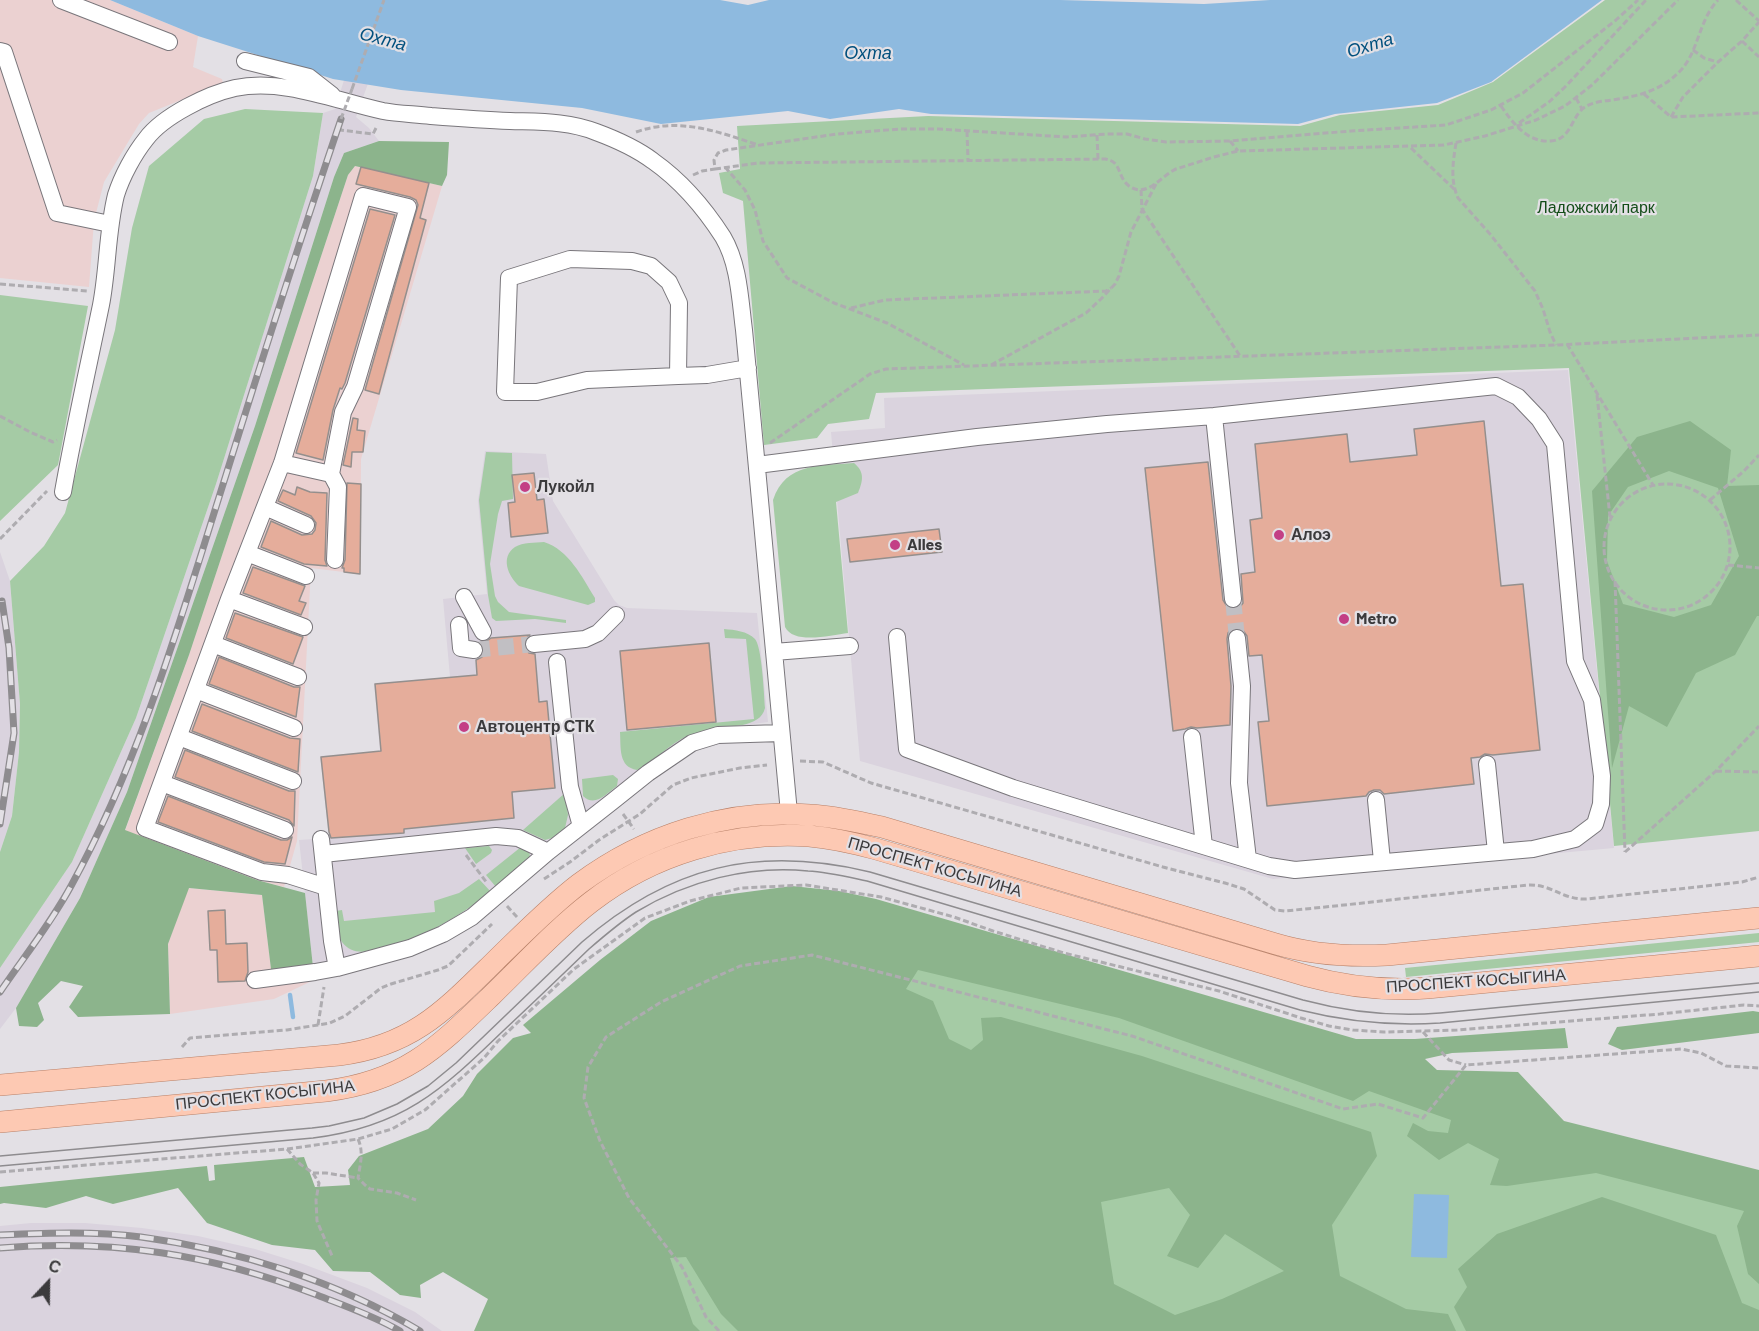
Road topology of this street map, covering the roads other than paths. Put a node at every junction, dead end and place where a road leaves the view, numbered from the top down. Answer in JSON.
{"nodes":[{"id":1,"x":62,"y":0,"type":"edge"},
{"id":2,"x":169,"y":42,"type":"dead end"},
{"id":3,"x":0,"y":51,"type":"edge"},
{"id":4,"x":245,"y":62,"type":"dead end"},
{"id":5,"x":334,"y":97,"type":"junction"},
{"id":6,"x":110,"y":224,"type":"junction"},
{"id":7,"x":748,"y":368,"type":"junction"},
{"id":8,"x":678,"y":376,"type":"junction"},
{"id":9,"x":1214,"y":416,"type":"junction"},
{"id":10,"x":756,"y":459,"type":"junction"},
{"id":11,"x":282,"y":463,"type":"junction"},
{"id":12,"x":331,"y":474,"type":"junction"},
{"id":13,"x":63,"y":492,"type":"dead end"},
{"id":14,"x":265,"y":507,"type":"junction"},
{"id":15,"x":306,"y":525,"type":"dead end"},
{"id":16,"x":247,"y":553,"type":"junction"},
{"id":17,"x":335,"y":560,"type":"dead end"},
{"id":18,"x":306,"y":576,"type":"dead end"},
{"id":19,"x":464,"y":597,"type":"dead end"},
{"id":20,"x":229,"y":599,"type":"junction"},
{"id":21,"x":1233,"y":599,"type":"tunnel mouth"},
{"id":22,"x":616,"y":615,"type":"dead end"},
{"id":23,"x":459,"y":625,"type":"dead end"},
{"id":24,"x":304,"y":627,"type":"dead end"},
{"id":25,"x":483,"y":632,"type":"dead end"},
{"id":26,"x":897,"y":637,"type":"dead end"},
{"id":27,"x":1237,"y":638,"type":"tunnel mouth"},
{"id":28,"x":213,"y":644,"type":"junction"},
{"id":29,"x":534,"y":644,"type":"tunnel mouth"},
{"id":30,"x":850,"y":646,"type":"dead end"},
{"id":31,"x":468,"y":649,"type":"dead end"},
{"id":32,"x":774,"y":652,"type":"junction"},
{"id":33,"x":557,"y":662,"type":"dead end"},
{"id":34,"x":298,"y":677,"type":"dead end"},
{"id":35,"x":196,"y":690,"type":"junction"},
{"id":36,"x":294,"y":728,"type":"dead end"},
{"id":37,"x":781,"y":733,"type":"junction"},
{"id":38,"x":179,"y":736,"type":"junction"},
{"id":39,"x":1192,"y":737,"type":"dead end"},
{"id":40,"x":1487,"y":764,"type":"dead end"},
{"id":41,"x":293,"y":781,"type":"dead end"},
{"id":42,"x":162,"y":783,"type":"junction"},
{"id":43,"x":1376,"y":800,"type":"dead end"},
{"id":44,"x":789,"y":813,"type":"junction"},
{"id":45,"x":581,"y":826,"type":"junction"},
{"id":46,"x":285,"y":830,"type":"dead end"},
{"id":47,"x":1204,"y":846,"type":"junction"},
{"id":48,"x":548,"y":852,"type":"junction"},
{"id":49,"x":1496,"y":852,"type":"junction"},
{"id":50,"x":1248,"y":859,"type":"junction"},
{"id":51,"x":1382,"y":861,"type":"junction"},
{"id":52,"x":326,"y":887,"type":"junction"},
{"id":53,"x":1759,"y":918,"type":"edge"},
{"id":54,"x":1759,"y":956,"type":"edge"},
{"id":55,"x":331,"y":969,"type":"junction"},
{"id":56,"x":255,"y":980,"type":"dead end"},
{"id":57,"x":0,"y":1085,"type":"edge"},
{"id":58,"x":0,"y":1122,"type":"edge"}],
"edges":[{"from":1,"to":2,"type":"street"},
{"from":3,"to":6,"type":"street"},
{"from":4,"to":5,"type":"street"},
{"from":5,"to":6,"type":"street"},
{"from":5,"to":7,"type":"street"},
{"from":6,"to":13,"type":"street"},
{"from":7,"to":8,"type":"street"},
{"from":7,"to":10,"type":"street"},
{"from":8,"to":8,"type":"street"},
{"from":9,"to":10,"type":"street"},
{"from":9,"to":21,"type":"street"},
{"from":9,"to":49,"type":"street"},
{"from":10,"to":32,"type":"street"},
{"from":11,"to":12,"type":"street"},
{"from":11,"to":12,"type":"street"},
{"from":11,"to":14,"type":"street"},
{"from":12,"to":17,"type":"street"},
{"from":14,"to":15,"type":"street"},
{"from":14,"to":16,"type":"street"},
{"from":16,"to":18,"type":"street"},
{"from":16,"to":20,"type":"street"},
{"from":19,"to":25,"type":"street"},
{"from":20,"to":24,"type":"street"},
{"from":20,"to":28,"type":"street"},
{"from":22,"to":29,"type":"street"},
{"from":23,"to":31,"type":"street"},
{"from":26,"to":47,"type":"street"},
{"from":27,"to":50,"type":"street"},
{"from":28,"to":34,"type":"street"},
{"from":28,"to":35,"type":"street"},
{"from":30,"to":32,"type":"street"},
{"from":32,"to":37,"type":"street"},
{"from":33,"to":45,"type":"street"},
{"from":35,"to":36,"type":"street"},
{"from":35,"to":38,"type":"street"},
{"from":37,"to":44,"type":"street"},
{"from":37,"to":45,"type":"street"},
{"from":38,"to":41,"type":"street"},
{"from":38,"to":42,"type":"street"},
{"from":39,"to":47,"type":"street"},
{"from":40,"to":49,"type":"street"},
{"from":42,"to":46,"type":"street"},
{"from":42,"to":52,"type":"street"},
{"from":43,"to":51,"type":"street"},
{"from":44,"to":53,"type":"main road","name":"ПРОСПЕКТ КОСЫГИНА"},
{"from":44,"to":57,"type":"main road","name":"ПРОСПЕКТ КОСЫГИНА"},
{"from":45,"to":48,"type":"street"},
{"from":47,"to":50,"type":"street"},
{"from":48,"to":52,"type":"street"},
{"from":48,"to":55,"type":"street"},
{"from":49,"to":51,"type":"street"},
{"from":50,"to":51,"type":"street"},
{"from":52,"to":55,"type":"street"},
{"from":54,"to":58,"type":"main road","name":"ПРОСПЕКТ КОСЫГИНА"},
{"from":55,"to":56,"type":"street"}]}
